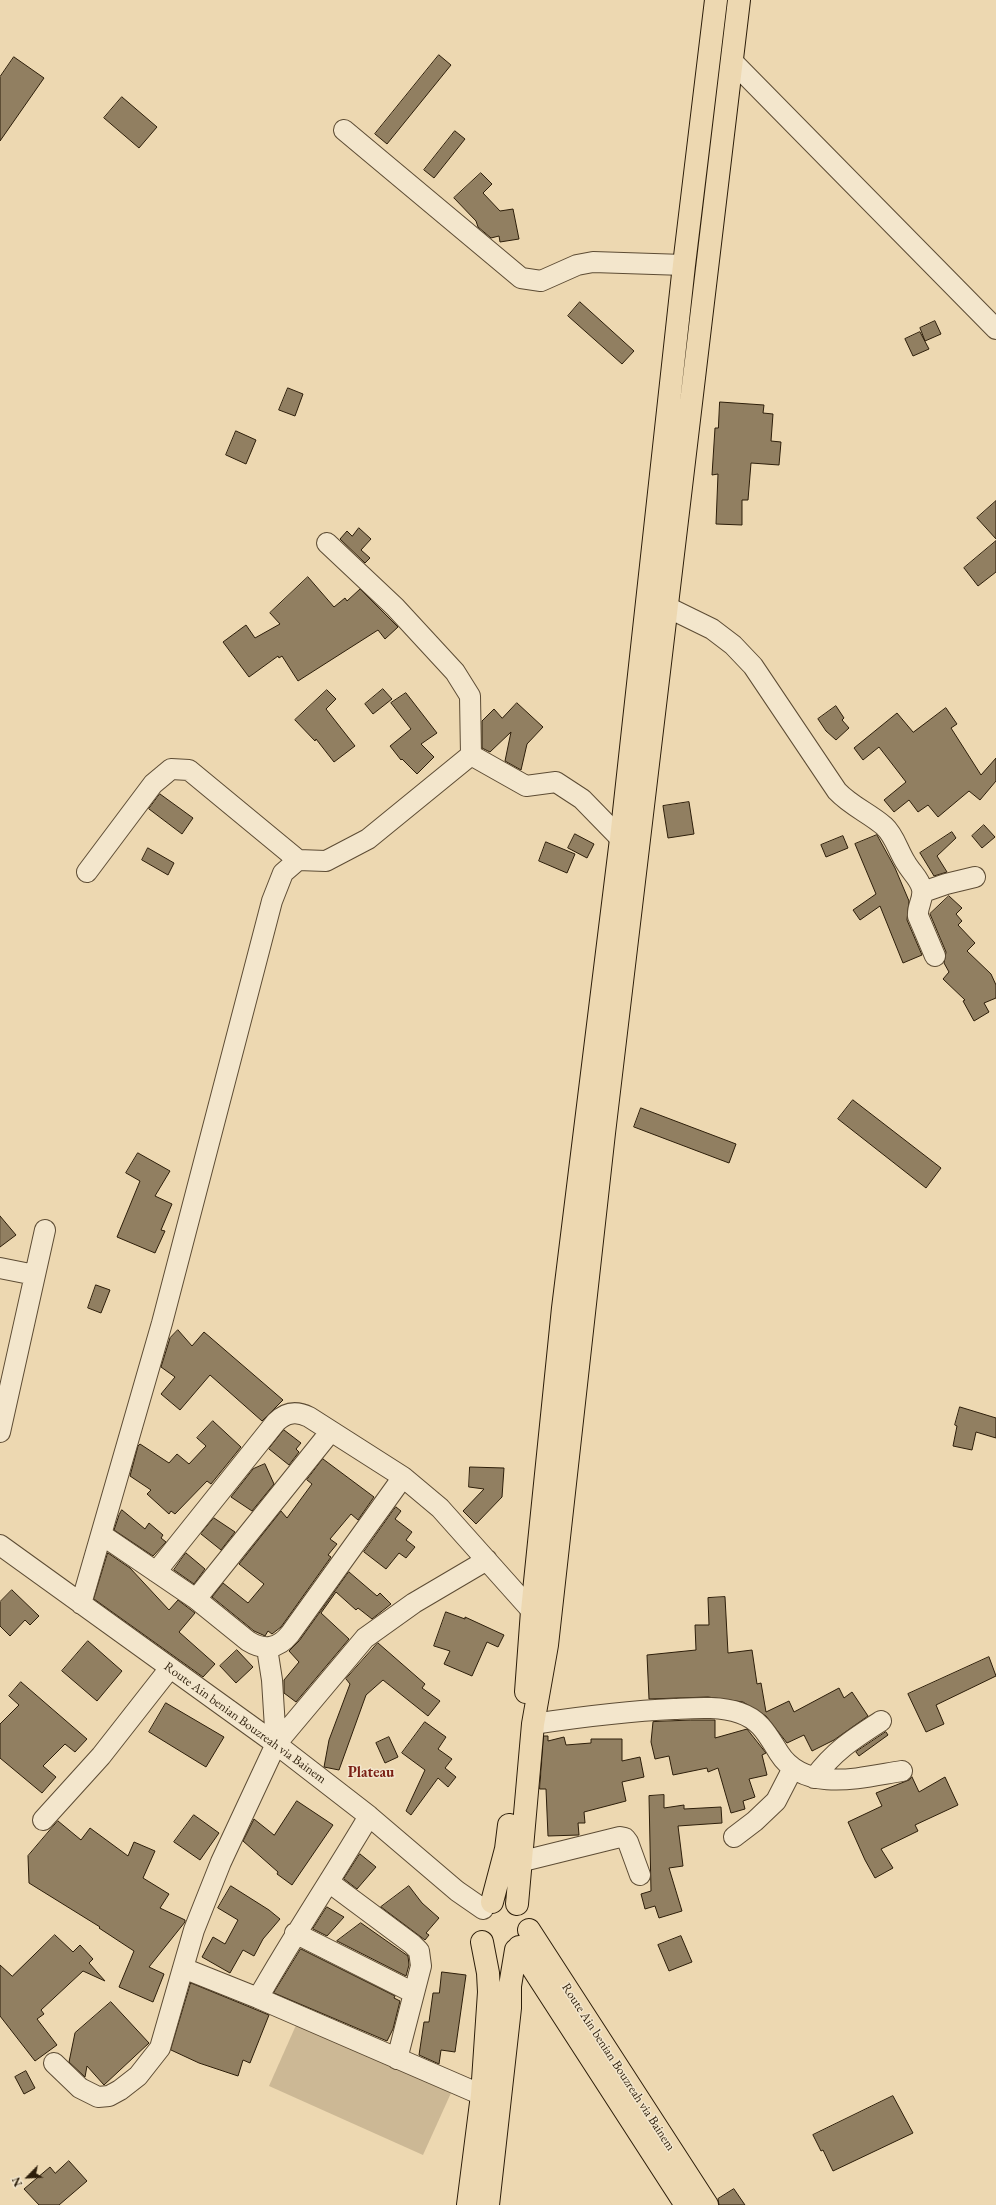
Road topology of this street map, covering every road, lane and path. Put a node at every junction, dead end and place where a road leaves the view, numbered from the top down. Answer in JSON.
{"nodes":[{"id":1,"x":716,"y":0,"type":"edge"},
{"id":2,"x":739,"y":0,"type":"edge"},
{"id":3,"x":732,"y":62,"type":"junction"},
{"id":4,"x":344,"y":130,"type":"dead end"},
{"id":5,"x":684,"y":265,"type":"junction"},
{"id":6,"x":996,"y":329,"type":"edge"},
{"id":7,"x":327,"y":543,"type":"dead end"},
{"id":8,"x":667,"y":607,"type":"junction"},
{"id":9,"x":471,"y":755,"type":"junction"},
{"id":10,"x":621,"y":839,"type":"junction"},
{"id":11,"x":298,"y":860,"type":"junction"},
{"id":12,"x":87,"y":872,"type":"dead end"},
{"id":13,"x":975,"y":877,"type":"dead end"},
{"id":14,"x":923,"y":892,"type":"junction"},
{"id":15,"x":935,"y":956,"type":"dead end"},
{"id":16,"x":45,"y":1230,"type":"dead end"},
{"id":17,"x":0,"y":1268,"type":"edge"},
{"id":18,"x":35,"y":1275,"type":"junction"},
{"id":19,"x":331,"y":1431,"type":"junction"},
{"id":20,"x":0,"y":1432,"type":"edge"},
{"id":21,"x":402,"y":1477,"type":"junction"},
{"id":22,"x":102,"y":1535,"type":"junction"},
{"id":23,"x":0,"y":1545,"type":"edge"},
{"id":24,"x":487,"y":1560,"type":"junction"},
{"id":25,"x":156,"y":1572,"type":"junction"},
{"id":26,"x":196,"y":1599,"type":"junction"},
{"id":27,"x":81,"y":1604,"type":"junction"},
{"id":28,"x":532,"y":1611,"type":"junction"},
{"id":29,"x":267,"y":1648,"type":"junction"},
{"id":30,"x":170,"y":1668,"type":"junction"},
{"id":31,"x":881,"y":1721,"type":"dead end"},
{"id":32,"x":533,"y":1724,"type":"junction"},
{"id":33,"x":276,"y":1744,"type":"junction"},
{"id":34,"x":793,"y":1768,"type":"junction"},
{"id":35,"x":902,"y":1771,"type":"dead end"},
{"id":36,"x":814,"y":1778,"type":"junction"},
{"id":37,"x":369,"y":1816,"type":"junction"},
{"id":38,"x":43,"y":1820,"type":"dead end"},
{"id":39,"x":734,"y":1837,"type":"dead end"},
{"id":40,"x":519,"y":1862,"type":"junction"},
{"id":41,"x":640,"y":1875,"type":"dead end"},
{"id":42,"x":330,"y":1883,"type":"junction"},
{"id":43,"x":517,"y":1904,"type":"junction"},
{"id":44,"x":488,"y":1906,"type":"junction"},
{"id":45,"x":295,"y":1933,"type":"junction"},
{"id":46,"x":482,"y":1942,"type":"junction"},
{"id":47,"x":521,"y":1942,"type":"junction"},
{"id":48,"x":183,"y":1968,"type":"junction"},
{"id":49,"x":414,"y":1993,"type":"junction"},
{"id":50,"x":258,"y":1998,"type":"junction"},
{"id":51,"x":397,"y":2059,"type":"junction"},
{"id":52,"x":54,"y":2063,"type":"dead end"},
{"id":53,"x":482,"y":2095,"type":"junction"},
{"id":54,"x":468,"y":2205,"type":"edge"},
{"id":55,"x":488,"y":2205,"type":"edge"},
{"id":56,"x":686,"y":2205,"type":"edge"},
{"id":57,"x":707,"y":2205,"type":"edge"}],
"edges":[{"from":1,"to":5,"type":"main road"},
{"from":2,"to":3,"type":"main road"},
{"from":3,"to":6,"type":"street"},
{"from":3,"to":8,"type":"main road"},
{"from":4,"to":5,"type":"street"},
{"from":5,"to":10,"type":"main road"},
{"from":7,"to":9,"type":"street"},
{"from":8,"to":14,"type":"street"},
{"from":8,"to":32,"type":"main road"},
{"from":9,"to":10,"type":"street"},
{"from":9,"to":11,"type":"street"},
{"from":10,"to":28,"type":"main road"},
{"from":11,"to":12,"type":"street"},
{"from":11,"to":22,"type":"street"},
{"from":13,"to":14,"type":"street"},
{"from":14,"to":15,"type":"street"},
{"from":16,"to":18,"type":"street"},
{"from":17,"to":18,"type":"street"},
{"from":18,"to":20,"type":"street"},
{"from":19,"to":21,"type":"street"},
{"from":19,"to":25,"type":"street"},
{"from":19,"to":26,"type":"street"},
{"from":21,"to":24,"type":"street"},
{"from":21,"to":29,"type":"street"},
{"from":22,"to":25,"type":"street"},
{"from":22,"to":27,"type":"street"},
{"from":23,"to":27,"type":"street","name":"Route Ain benian Bouzreah via Bainem"},
{"from":24,"to":28,"type":"street"},
{"from":24,"to":33,"type":"street"},
{"from":25,"to":26,"type":"street"},
{"from":26,"to":29,"type":"street"},
{"from":27,"to":30,"type":"street","name":"Route Ain benian Bouzreah via Bainem"},
{"from":28,"to":44,"type":"main road"},
{"from":29,"to":33,"type":"street"},
{"from":30,"to":33,"type":"street","name":"Route Ain benian Bouzreah via Bainem"},
{"from":30,"to":38,"type":"street"},
{"from":31,"to":36,"type":"street"},
{"from":32,"to":34,"type":"street"},
{"from":32,"to":40,"type":"main road"},
{"from":33,"to":37,"type":"street","name":"Route Ain benian Bouzreah via Bainem"},
{"from":33,"to":48,"type":"street"},
{"from":34,"to":36,"type":"street"},
{"from":34,"to":39,"type":"street"},
{"from":35,"to":36,"type":"street"},
{"from":37,"to":42,"type":"street"},
{"from":37,"to":44,"type":"street","name":"Route Ain benian Bouzreah via Bainem"},
{"from":40,"to":41,"type":"street"},
{"from":40,"to":43,"type":"main road"},
{"from":42,"to":45,"type":"street"},
{"from":42,"to":49,"type":"street"},
{"from":43,"to":44,"type":"main road"},
{"from":43,"to":47,"type":"main road"},
{"from":44,"to":46,"type":"main road"},
{"from":45,"to":49,"type":"street"},
{"from":45,"to":50,"type":"street"},
{"from":46,"to":47,"type":"main road"},
{"from":46,"to":53,"type":"main road"},
{"from":47,"to":55,"type":"main road"},
{"from":47,"to":56,"type":"main road","name":"Route Ain benian Bouzreah via Bainem"},
{"from":47,"to":57,"type":"main road","name":"Route Ain benian Bouzreah via Bainem"},
{"from":48,"to":50,"type":"street"},
{"from":48,"to":52,"type":"street"},
{"from":49,"to":51,"type":"street"},
{"from":50,"to":51,"type":"street"},
{"from":51,"to":53,"type":"street"},
{"from":53,"to":54,"type":"main road"}]}
